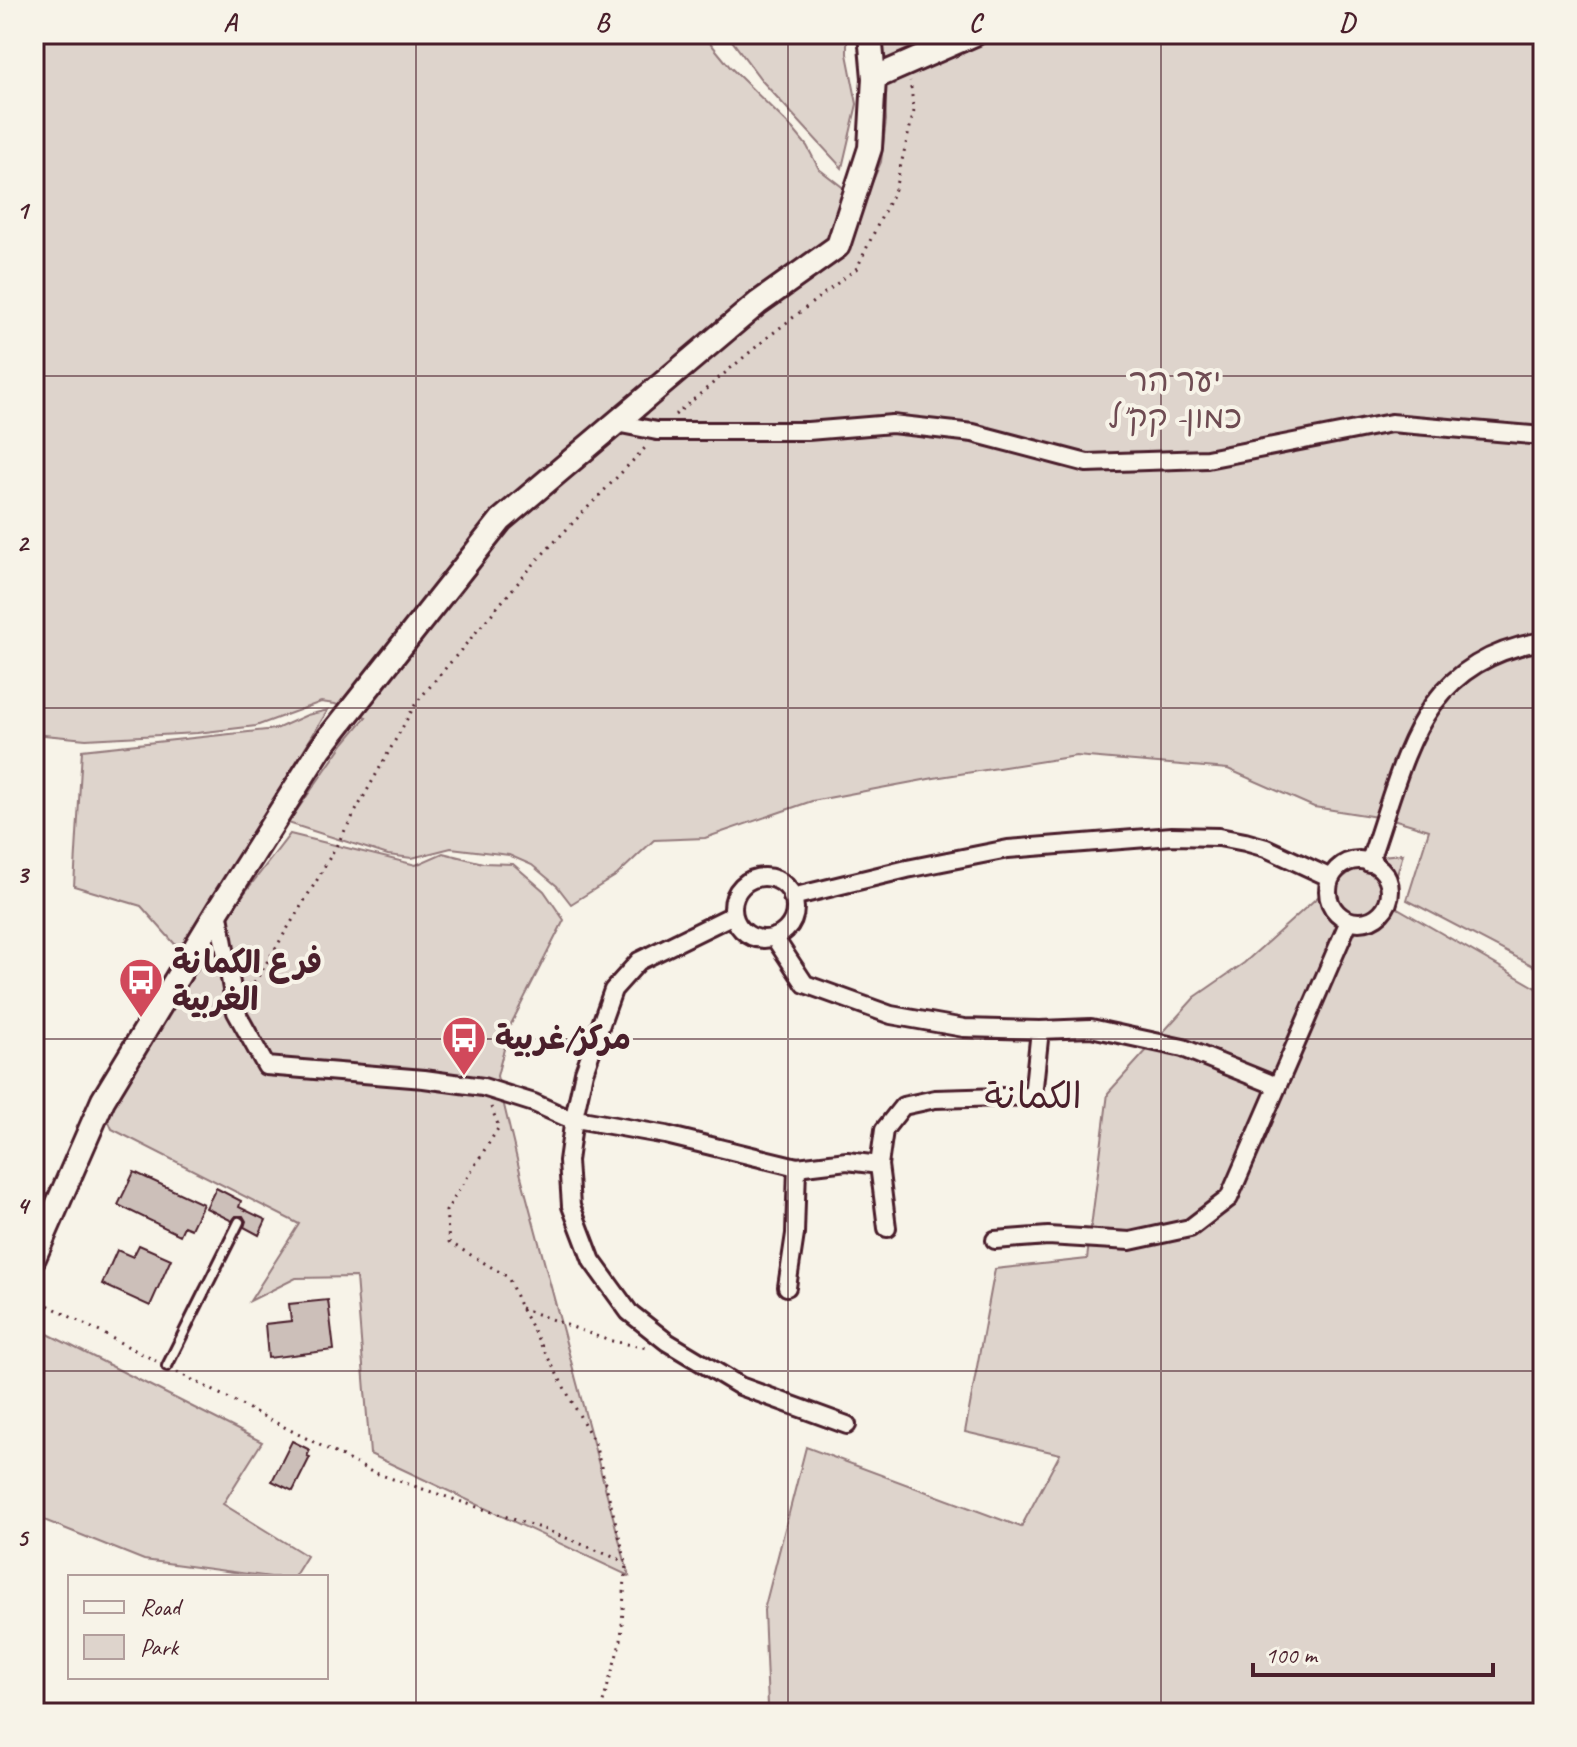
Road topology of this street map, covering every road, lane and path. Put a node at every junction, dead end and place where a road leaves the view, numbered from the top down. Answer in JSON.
{"nodes":[{"id":1,"x":870,"y":34,"type":"edge"},
{"id":2,"x":975,"y":34,"type":"edge"},
{"id":3,"x":906,"y":64,"type":"junction"},
{"id":4,"x":874,"y":78,"type":"junction"},
{"id":5,"x":616,"y":423,"type":"junction"},
{"id":6,"x":657,"y":431,"type":"junction"},
{"id":7,"x":1543,"y":436,"type":"edge"},
{"id":8,"x":1543,"y":641,"type":"edge"},
{"id":9,"x":1369,"y":863,"type":"junction"},
{"id":10,"x":1331,"y":878,"type":"junction"},
{"id":11,"x":792,"y":897,"type":"junction"},
{"id":12,"x":218,"y":910,"type":"junction"},
{"id":13,"x":733,"y":915,"type":"junction"},
{"id":14,"x":1349,"y":921,"type":"junction"},
{"id":15,"x":774,"y":937,"type":"junction"},
{"id":16,"x":236,"y":1012,"type":"junction"},
{"id":17,"x":1040,"y":1030,"type":"junction"},
{"id":18,"x":1277,"y":1086,"type":"junction"},
{"id":19,"x":483,"y":1087,"type":"junction"},
{"id":20,"x":574,"y":1118,"type":"junction"},
{"id":21,"x":879,"y":1165,"type":"junction"},
{"id":22,"x":797,"y":1167,"type":"junction"},
{"id":23,"x":239,"y":1222,"type":"dead end"},
{"id":24,"x":887,"y":1228,"type":"dead end"},
{"id":25,"x":995,"y":1240,"type":"dead end"},
{"id":26,"x":34,"y":1258,"type":"edge"},
{"id":27,"x":787,"y":1287,"type":"dead end"},
{"id":28,"x":34,"y":1298,"type":"edge"},
{"id":29,"x":521,"y":1308,"type":"junction"},
{"id":30,"x":649,"y":1349,"type":"dead end"},
{"id":31,"x":167,"y":1366,"type":"junction"},
{"id":32,"x":847,"y":1425,"type":"dead end"},
{"id":33,"x":626,"y":1562,"type":"junction"},
{"id":34,"x":1543,"y":1698,"type":"edge"},
{"id":35,"x":600,"y":1713,"type":"edge"},
{"id":36,"x":1530,"y":1713,"type":"edge"}],
"edges":[{"from":1,"to":4,"type":"main road"},
{"from":2,"to":3,"type":"main road"},
{"from":3,"to":4,"type":"main road"},
{"from":3,"to":6,"type":"path"},
{"from":4,"to":5,"type":"main road"},
{"from":5,"to":6,"type":"street"},
{"from":5,"to":12,"type":"main road"},
{"from":6,"to":7,"type":"street"},
{"from":6,"to":16,"type":"path"},
{"from":8,"to":9,"type":"street"},
{"from":9,"to":10,"type":"street"},
{"from":9,"to":14,"type":"street"},
{"from":10,"to":11,"type":"street"},
{"from":10,"to":14,"type":"street"},
{"from":11,"to":13,"type":"street"},
{"from":11,"to":15,"type":"street"},
{"from":12,"to":16,"type":"street"},
{"from":12,"to":26,"type":"main road"},
{"from":13,"to":15,"type":"street"},
{"from":13,"to":20,"type":"street"},
{"from":14,"to":18,"type":"street"},
{"from":15,"to":17,"type":"street"},
{"from":16,"to":19,"type":"street"},
{"from":17,"to":18,"type":"street"},
{"from":17,"to":21,"type":"street"},
{"from":18,"to":25,"type":"street"},
{"from":19,"to":20,"type":"street"},
{"from":19,"to":29,"type":"path"},
{"from":20,"to":22,"type":"street"},
{"from":20,"to":32,"type":"street"},
{"from":21,"to":22,"type":"street"},
{"from":21,"to":24,"type":"street"},
{"from":22,"to":27,"type":"street"},
{"from":23,"to":31,"type":"lane"},
{"from":28,"to":31,"type":"path"},
{"from":29,"to":30,"type":"path"},
{"from":29,"to":33,"type":"path"},
{"from":31,"to":33,"type":"path"},
{"from":33,"to":35,"type":"path"},
{"from":34,"to":36,"type":"path"}]}
